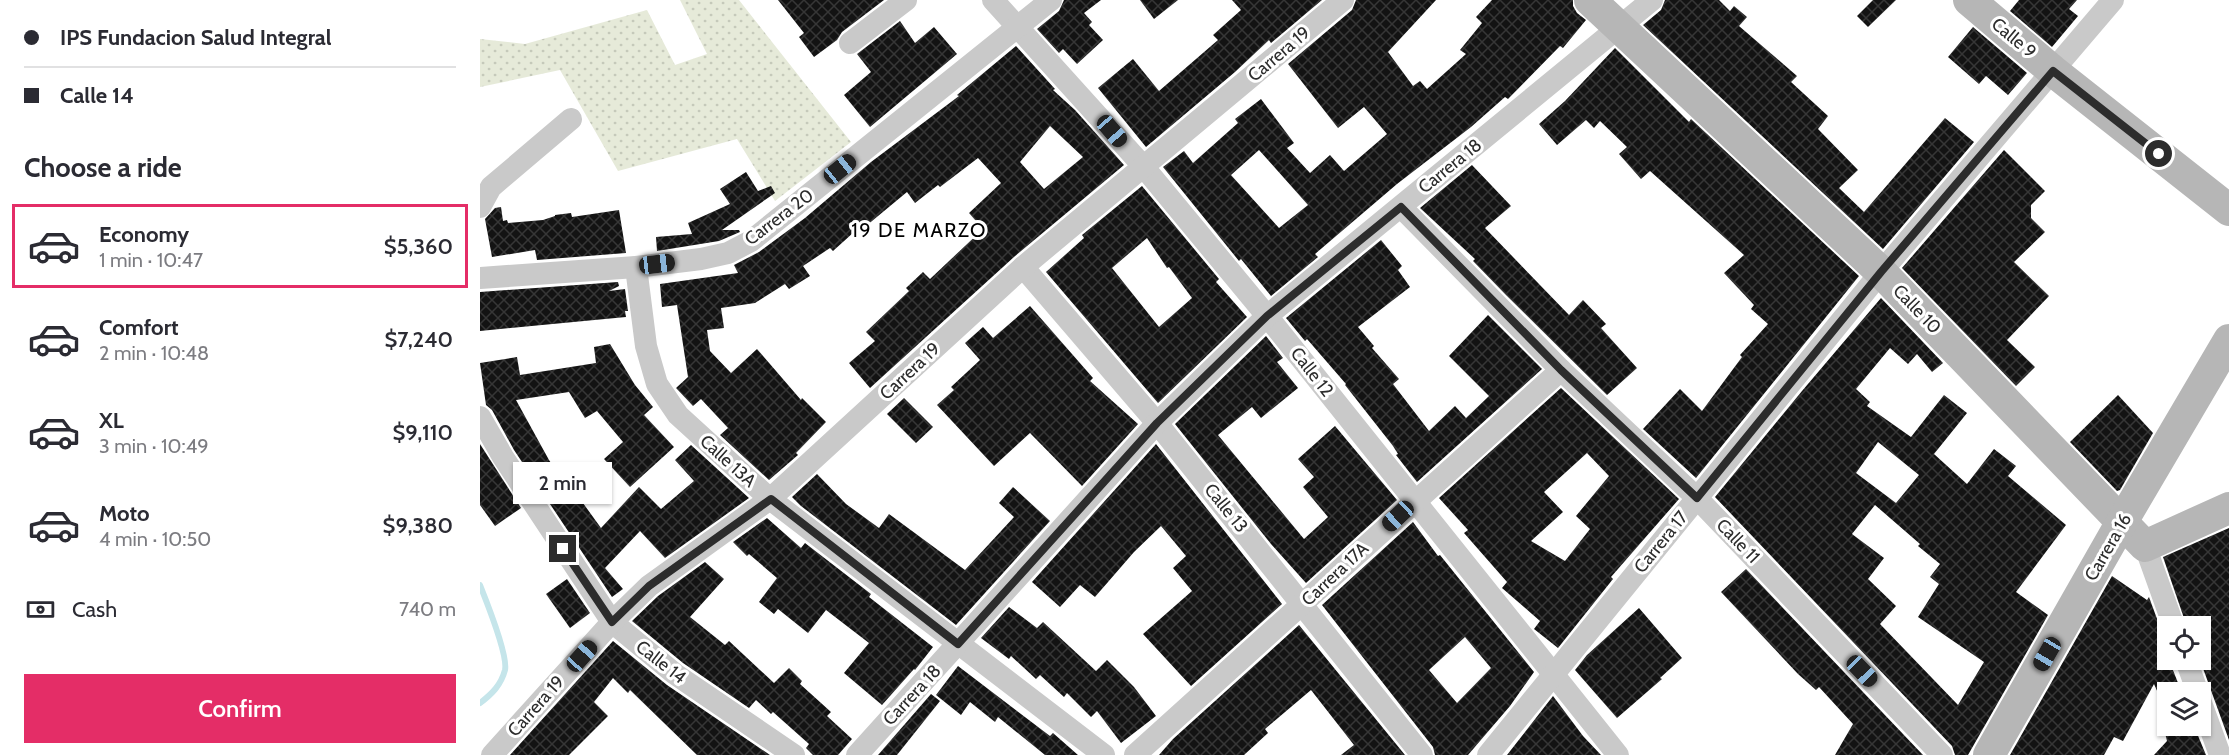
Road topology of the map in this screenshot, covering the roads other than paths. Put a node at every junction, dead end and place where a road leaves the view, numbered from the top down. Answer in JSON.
{"nodes":[{"id":1,"x":906,"y":0,"type":"edge"},
{"id":2,"x":993,"y":0,"type":"edge"},
{"id":3,"x":1051,"y":0,"type":"edge"},
{"id":4,"x":1343,"y":0,"type":"edge"},
{"id":5,"x":1590,"y":0,"type":"edge"},
{"id":6,"x":1652,"y":0,"type":"edge"},
{"id":7,"x":1970,"y":0,"type":"edge"},
{"id":8,"x":2113,"y":0,"type":"edge"},
{"id":9,"x":1018,"y":26,"type":"junction"},
{"id":10,"x":1619,"y":29,"type":"junction"},
{"id":11,"x":850,"y":43,"type":"dead end"},
{"id":12,"x":2053,"y":71,"type":"junction"},
{"id":13,"x":571,"y":119,"type":"dead end"},
{"id":14,"x":1143,"y":166,"type":"junction"},
{"id":15,"x":480,"y":207,"type":"edge"},
{"id":16,"x":1401,"y":207,"type":"junction"},
{"id":17,"x":2229,"y":210,"type":"edge"},
{"id":18,"x":636,"y":267,"type":"junction"},
{"id":19,"x":1023,"y":267,"type":"junction"},
{"id":20,"x":1881,"y":272,"type":"junction"},
{"id":21,"x":480,"y":278,"type":"edge"},
{"id":22,"x":1267,"y":316,"type":"junction"},
{"id":23,"x":2229,"y":340,"type":"edge"},
{"id":24,"x":1561,"y":370,"type":"junction"},
{"id":25,"x":480,"y":417,"type":"edge"},
{"id":26,"x":1157,"y":423,"type":"junction"},
{"id":27,"x":1697,"y":498,"type":"junction"},
{"id":28,"x":771,"y":499,"type":"junction"},
{"id":29,"x":1414,"y":501,"type":"junction"},
{"id":30,"x":2229,"y":508,"type":"edge"},
{"id":31,"x":2123,"y":520,"type":"junction"},
{"id":32,"x":2145,"y":546,"type":"junction"},
{"id":33,"x":1303,"y":604,"type":"junction"},
{"id":34,"x":2170,"y":616,"type":"edge"},
{"id":35,"x":612,"y":622,"type":"junction"},
{"id":36,"x":958,"y":644,"type":"junction"},
{"id":37,"x":1553,"y":676,"type":"junction"},
{"id":38,"x":2211,"y":730,"type":"edge"},
{"id":39,"x":492,"y":755,"type":"edge"},
{"id":40,"x":794,"y":755,"type":"edge"},
{"id":41,"x":857,"y":755,"type":"edge"},
{"id":42,"x":1104,"y":755,"type":"edge"},
{"id":43,"x":1135,"y":755,"type":"edge"},
{"id":44,"x":1422,"y":755,"type":"edge"},
{"id":45,"x":1488,"y":755,"type":"edge"},
{"id":46,"x":1618,"y":755,"type":"edge"},
{"id":47,"x":1942,"y":755,"type":"edge"},
{"id":48,"x":1989,"y":755,"type":"edge"},
{"id":49,"x":2220,"y":755,"type":"edge"}],
"edges":[{"from":1,"to":11,"type":"street"},
{"from":2,"to":9,"type":"street","name":"Calle 12"},
{"from":3,"to":9,"type":"street","name":"Carrera 20"},
{"from":4,"to":14,"type":"street","name":"Carrera 19"},
{"from":5,"to":10,"type":"main road","name":"Calle 10"},
{"from":6,"to":10,"type":"street","name":"Carrera 18"},
{"from":7,"to":12,"type":"main road","name":"Calle 9"},
{"from":8,"to":12,"type":"street","name":"Carrera 17"},
{"from":9,"to":14,"type":"street","name":"Calle 12"},
{"from":9,"to":18,"type":"street","name":"Carrera 20"},
{"from":10,"to":16,"type":"street","name":"Carrera 18"},
{"from":10,"to":20,"type":"main road","name":"Calle 10"},
{"from":12,"to":17,"type":"main road","name":"Calle 9"},
{"from":12,"to":20,"type":"street","name":"Carrera 17"},
{"from":13,"to":15,"type":"street"},
{"from":14,"to":19,"type":"street","name":"Carrera 19"},
{"from":14,"to":22,"type":"street","name":"Calle 12"},
{"from":16,"to":22,"type":"street","name":"Carrera 18"},
{"from":16,"to":24,"type":"street","name":"Calle 11"},
{"from":18,"to":21,"type":"street","name":"Carrera 20"},
{"from":18,"to":28,"type":"street","name":"Calle 13A"},
{"from":19,"to":26,"type":"street","name":"Calle 13"},
{"from":19,"to":28,"type":"street","name":"Carrera 19"},
{"from":20,"to":27,"type":"street","name":"Carrera 17"},
{"from":20,"to":31,"type":"main road","name":"Calle 10"},
{"from":22,"to":26,"type":"street","name":"Carrera 18"},
{"from":22,"to":29,"type":"street","name":"Calle 12"},
{"from":23,"to":31,"type":"main road","name":"Carrera 16"},
{"from":24,"to":27,"type":"street","name":"Calle 11"},
{"from":24,"to":29,"type":"street","name":"Carrera 17A"},
{"from":25,"to":35,"type":"street","name":"Calle 14"},
{"from":26,"to":33,"type":"street","name":"Calle 13"},
{"from":26,"to":36,"type":"street","name":"Carrera 18"},
{"from":27,"to":37,"type":"street","name":"Carrera 17"},
{"from":27,"to":47,"type":"street","name":"Calle 11"},
{"from":28,"to":35,"type":"street","name":"Carrera 19"},
{"from":28,"to":36,"type":"street","name":"Calle 13A"},
{"from":29,"to":33,"type":"street","name":"Carrera 17A"},
{"from":29,"to":37,"type":"street","name":"Calle 12"},
{"from":30,"to":32,"type":"main road"},
{"from":31,"to":32,"type":"main road","name":"Calle 10"},
{"from":31,"to":48,"type":"main road","name":"Carrera 16"},
{"from":32,"to":34,"type":"street","name":"Calle 10"},
{"from":33,"to":43,"type":"street","name":"Carrera 17A"},
{"from":33,"to":44,"type":"street","name":"Calle 13"},
{"from":35,"to":39,"type":"street","name":"Carrera 19"},
{"from":35,"to":40,"type":"street","name":"Calle 14"},
{"from":36,"to":41,"type":"street","name":"Carrera 18"},
{"from":36,"to":42,"type":"street","name":"Calle 13A"},
{"from":37,"to":45,"type":"street","name":"Carrera 17"},
{"from":37,"to":46,"type":"street","name":"Calle 12"},
{"from":38,"to":49,"type":"street"}]}
